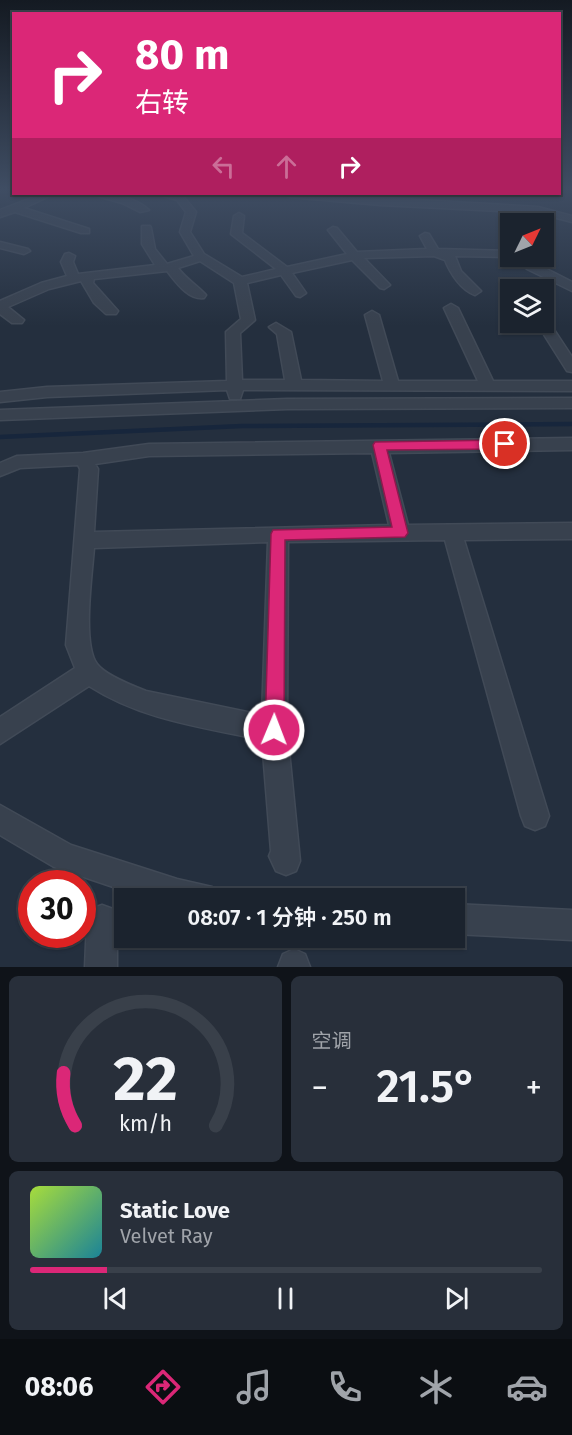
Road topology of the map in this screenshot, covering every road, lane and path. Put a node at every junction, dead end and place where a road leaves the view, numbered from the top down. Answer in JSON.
{"nodes":[{"id":1,"x":146,"y":235,"type":"edge"},
{"id":2,"x":187,"y":235,"type":"edge"},
{"id":3,"x":238,"y":235,"type":"edge"},
{"id":4,"x":336,"y":235,"type":"edge"},
{"id":5,"x":424,"y":236,"type":"dead end"},
{"id":6,"x":0,"y":245,"type":"edge"},
{"id":7,"x":24,"y":251,"type":"dead end"},
{"id":8,"x":436,"y":253,"type":"junction"},
{"id":9,"x":500,"y":254,"type":"edge"},
{"id":10,"x":69,"y":256,"type":"dead end"},
{"id":11,"x":202,"y":257,"type":"junction"},
{"id":12,"x":166,"y":267,"type":"junction"},
{"id":13,"x":533,"y":267,"type":"edge"},
{"id":14,"x":88,"y":277,"type":"junction"},
{"id":15,"x":72,"y":278,"type":"junction"},
{"id":16,"x":240,"y":281,"type":"junction"},
{"id":17,"x":384,"y":285,"type":"dead end"},
{"id":18,"x":572,"y":287,"type":"edge"},
{"id":19,"x":475,"y":291,"type":"dead end"},
{"id":20,"x":300,"y":293,"type":"dead end"},
{"id":21,"x":200,"y":295,"type":"dead end"},
{"id":22,"x":0,"y":307,"type":"edge"},
{"id":23,"x":451,"y":308,"type":"dead end"},
{"id":24,"x":111,"y":311,"type":"dead end"},
{"id":25,"x":372,"y":315,"type":"dead end"},
{"id":26,"x":16,"y":320,"type":"dead end"},
{"id":27,"x":276,"y":327,"type":"dead end"},
{"id":28,"x":549,"y":333,"type":"edge"},
{"id":29,"x":572,"y":368,"type":"edge"},
{"id":30,"x":236,"y":386,"type":"junction"},
{"id":31,"x":294,"y":386,"type":"junction"},
{"id":32,"x":392,"y":386,"type":"junction"},
{"id":33,"x":572,"y":386,"type":"edge"},
{"id":34,"x":488,"y":387,"type":"junction"},
{"id":35,"x":0,"y":397,"type":"edge"},
{"id":36,"x":572,"y":403,"type":"edge"},
{"id":37,"x":234,"y":406,"type":"junction"},
{"id":38,"x":0,"y":415,"type":"edge"},
{"id":39,"x":379,"y":445,"type":"junction"},
{"id":40,"x":572,"y":445,"type":"edge"},
{"id":41,"x":83,"y":459,"type":"junction"},
{"id":42,"x":0,"y":470,"type":"edge"},
{"id":43,"x":572,"y":531,"type":"edge"},
{"id":44,"x":452,"y":532,"type":"junction"},
{"id":45,"x":400,"y":533,"type":"junction"},
{"id":46,"x":278,"y":534,"type":"junction"},
{"id":47,"x":84,"y":540,"type":"junction"},
{"id":48,"x":89,"y":672,"type":"junction"},
{"id":49,"x":274,"y":730,"type":"junction"},
{"id":50,"x":0,"y":731,"type":"edge"},
{"id":51,"x":535,"y":816,"type":"dead end"},
{"id":52,"x":0,"y":819,"type":"edge"},
{"id":53,"x":283,"y":856,"type":"dead end"},
{"id":54,"x":159,"y":888,"type":"edge"},
{"id":55,"x":102,"y":920,"type":"dead end"},
{"id":56,"x":465,"y":920,"type":"edge"},
{"id":57,"x":572,"y":925,"type":"edge"},
{"id":58,"x":100,"y":967,"type":"edge"}],
"edges":[{"from":1,"to":12,"type":"street"},
{"from":2,"to":11,"type":"street"},
{"from":3,"to":20,"type":"street"},
{"from":4,"to":17,"type":"street"},
{"from":5,"to":8,"type":"street"},
{"from":6,"to":7,"type":"street"},
{"from":8,"to":9,"type":"street"},
{"from":8,"to":16,"type":"street"},
{"from":8,"to":19,"type":"street"},
{"from":10,"to":15,"type":"street"},
{"from":11,"to":12,"type":"street"},
{"from":11,"to":16,"type":"street"},
{"from":12,"to":14,"type":"street"},
{"from":12,"to":21,"type":"street"},
{"from":13,"to":18,"type":"street"},
{"from":14,"to":15,"type":"street"},
{"from":14,"to":24,"type":"street"},
{"from":15,"to":22,"type":"street"},
{"from":16,"to":30,"type":"street"},
{"from":22,"to":26,"type":"street"},
{"from":23,"to":34,"type":"street"},
{"from":25,"to":32,"type":"street"},
{"from":27,"to":31,"type":"street"},
{"from":28,"to":29,"type":"street"},
{"from":30,"to":31,"type":"street"},
{"from":30,"to":35,"type":"street"},
{"from":30,"to":37,"type":"street"},
{"from":31,"to":32,"type":"street"},
{"from":32,"to":34,"type":"street"},
{"from":33,"to":34,"type":"street"},
{"from":36,"to":37,"type":"street"},
{"from":37,"to":38,"type":"street"},
{"from":39,"to":40,"type":"street"},
{"from":39,"to":41,"type":"street"},
{"from":39,"to":45,"type":"street"},
{"from":41,"to":42,"type":"street"},
{"from":41,"to":47,"type":"street"},
{"from":43,"to":44,"type":"street"},
{"from":44,"to":45,"type":"street"},
{"from":44,"to":51,"type":"street"},
{"from":45,"to":46,"type":"street"},
{"from":46,"to":47,"type":"street"},
{"from":46,"to":49,"type":"street"},
{"from":47,"to":48,"type":"street"},
{"from":48,"to":49,"type":"street"},
{"from":48,"to":50,"type":"street"},
{"from":49,"to":53,"type":"street"},
{"from":52,"to":54,"type":"street"},
{"from":55,"to":58,"type":"street"},
{"from":56,"to":57,"type":"street"}]}
